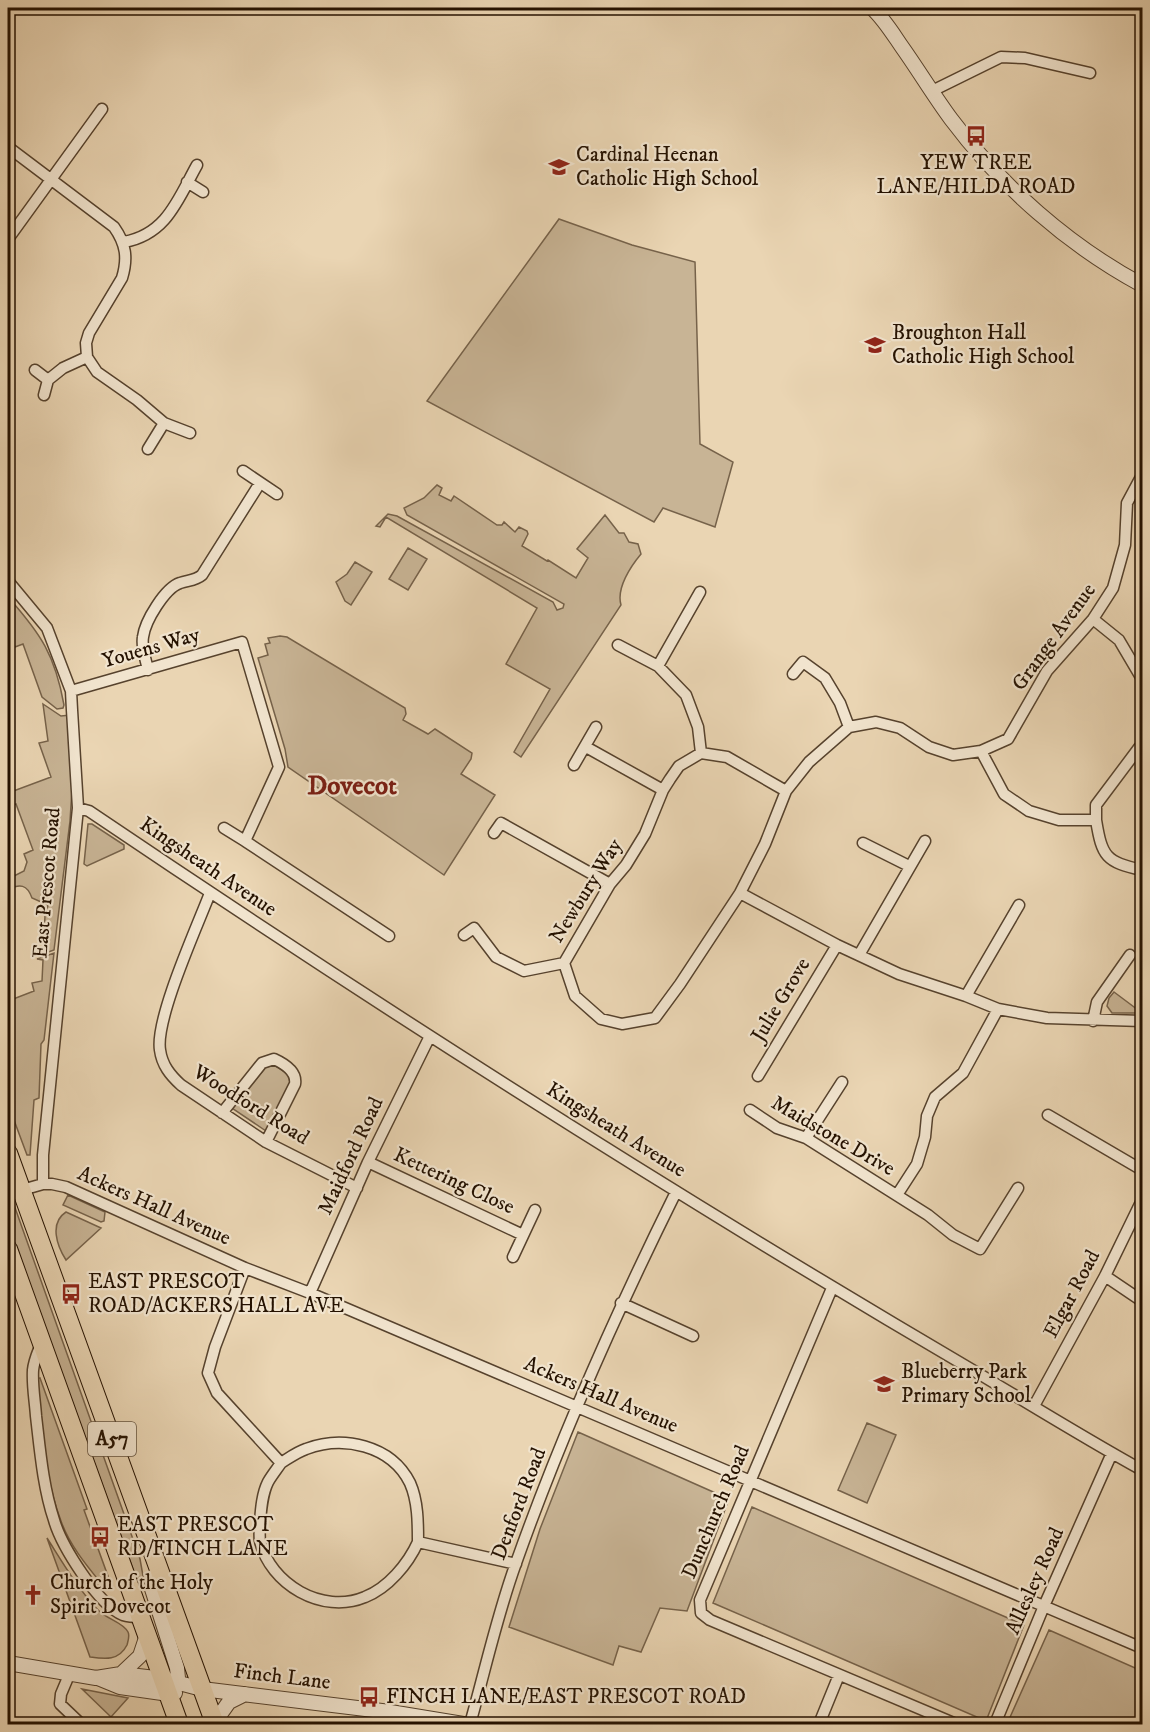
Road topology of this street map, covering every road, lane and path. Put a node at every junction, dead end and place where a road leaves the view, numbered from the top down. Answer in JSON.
{"nodes":[{"id":1,"x":13,"y":8,"type":"edge"},
{"id":2,"x":872,"y":8,"type":"edge"},
{"id":3,"x":882,"y":8,"type":"edge"},
{"id":4,"x":8,"y":15,"type":"edge"},
{"id":5,"x":886,"y":23,"type":"junction"},
{"id":6,"x":1090,"y":73,"type":"dead end"},
{"id":7,"x":932,"y":91,"type":"junction"},
{"id":8,"x":102,"y":109,"type":"dead end"},
{"id":9,"x":8,"y":147,"type":"edge"},
{"id":10,"x":197,"y":165,"type":"dead end"},
{"id":11,"x":52,"y":180,"type":"junction"},
{"id":12,"x":187,"y":182,"type":"junction"},
{"id":13,"x":203,"y":192,"type":"dead end"},
{"id":14,"x":8,"y":239,"type":"edge"},
{"id":15,"x":124,"y":242,"type":"junction"},
{"id":16,"x":1143,"y":285,"type":"edge"},
{"id":17,"x":87,"y":357,"type":"junction"},
{"id":18,"x":35,"y":370,"type":"dead end"},
{"id":19,"x":48,"y":380,"type":"junction"},
{"id":20,"x":44,"y":395,"type":"dead end"},
{"id":21,"x":164,"y":423,"type":"junction"},
{"id":22,"x":190,"y":433,"type":"dead end"},
{"id":23,"x":148,"y":449,"type":"dead end"},
{"id":24,"x":243,"y":471,"type":"dead end"},
{"id":25,"x":1143,"y":475,"type":"edge"},
{"id":26,"x":260,"y":483,"type":"junction"},
{"id":27,"x":277,"y":494,"type":"dead end"},
{"id":28,"x":8,"y":581,"type":"edge"},
{"id":29,"x":700,"y":592,"type":"dead end"},
{"id":30,"x":1093,"y":619,"type":"junction"},
{"id":31,"x":618,"y":645,"type":"dead end"},
{"id":32,"x":658,"y":666,"type":"junction"},
{"id":33,"x":148,"y":670,"type":"junction"},
{"id":34,"x":794,"y":674,"type":"dead end"},
{"id":35,"x":1143,"y":679,"type":"edge"},
{"id":36,"x":71,"y":691,"type":"junction"},
{"id":37,"x":849,"y":726,"type":"junction"},
{"id":38,"x":596,"y":727,"type":"dead end"},
{"id":39,"x":1143,"y":739,"type":"edge"},
{"id":40,"x":586,"y":747,"type":"junction"},
{"id":41,"x":981,"y":751,"type":"junction"},
{"id":42,"x":701,"y":753,"type":"junction"},
{"id":43,"x":574,"y":765,"type":"dead end"},
{"id":44,"x":663,"y":790,"type":"junction"},
{"id":45,"x":786,"y":791,"type":"junction"},
{"id":46,"x":78,"y":808,"type":"junction"},
{"id":47,"x":1096,"y":820,"type":"junction"},
{"id":48,"x":224,"y":828,"type":"dead end"},
{"id":49,"x":494,"y":833,"type":"dead end"},
{"id":50,"x":248,"y":837,"type":"junction"},
{"id":51,"x":925,"y":841,"type":"dead end"},
{"id":52,"x":863,"y":843,"type":"dead end"},
{"id":53,"x":909,"y":866,"type":"junction"},
{"id":54,"x":1143,"y":870,"type":"edge"},
{"id":55,"x":610,"y":884,"type":"junction"},
{"id":56,"x":740,"y":892,"type":"junction"},
{"id":57,"x":210,"y":893,"type":"junction"},
{"id":58,"x":1019,"y":905,"type":"dead end"},
{"id":59,"x":464,"y":935,"type":"dead end"},
{"id":60,"x":389,"y":936,"type":"dead end"},
{"id":61,"x":837,"y":945,"type":"junction"},
{"id":62,"x":859,"y":955,"type":"junction"},
{"id":63,"x":1130,"y":955,"type":"dead end"},
{"id":64,"x":564,"y":963,"type":"junction"},
{"id":65,"x":966,"y":996,"type":"junction"},
{"id":66,"x":998,"y":1009,"type":"junction"},
{"id":67,"x":1093,"y":1021,"type":"junction"},
{"id":68,"x":1143,"y":1021,"type":"edge"},
{"id":69,"x":430,"y":1036,"type":"junction"},
{"id":70,"x":758,"y":1076,"type":"dead end"},
{"id":71,"x":842,"y":1082,"type":"dead end"},
{"id":72,"x":750,"y":1110,"type":"dead end"},
{"id":73,"x":222,"y":1113,"type":"junction"},
{"id":74,"x":1048,"y":1115,"type":"dead end"},
{"id":75,"x":806,"y":1138,"type":"junction"},
{"id":76,"x":266,"y":1142,"type":"junction"},
{"id":77,"x":8,"y":1153,"type":"edge"},
{"id":78,"x":368,"y":1162,"type":"junction"},
{"id":79,"x":1143,"y":1170,"type":"edge"},
{"id":80,"x":43,"y":1184,"type":"junction"},
{"id":81,"x":357,"y":1188,"type":"junction"},
{"id":82,"x":1018,"y":1188,"type":"dead end"},
{"id":83,"x":14,"y":1192,"type":"edge"},
{"id":84,"x":676,"y":1192,"type":"junction"},
{"id":85,"x":897,"y":1195,"type":"junction"},
{"id":86,"x":1143,"y":1200,"type":"edge"},
{"id":87,"x":535,"y":1210,"type":"dead end"},
{"id":88,"x":523,"y":1235,"type":"junction"},
{"id":89,"x":8,"y":1250,"type":"edge"},
{"id":90,"x":513,"y":1257,"type":"dead end"},
{"id":91,"x":245,"y":1268,"type":"junction"},
{"id":92,"x":1105,"y":1276,"type":"junction"},
{"id":93,"x":832,"y":1288,"type":"junction"},
{"id":94,"x":310,"y":1293,"type":"junction"},
{"id":95,"x":1143,"y":1301,"type":"edge"},
{"id":96,"x":621,"y":1303,"type":"junction"},
{"id":97,"x":693,"y":1336,"type":"dead end"},
{"id":98,"x":42,"y":1343,"type":"junction"},
{"id":99,"x":577,"y":1406,"type":"junction"},
{"id":100,"x":1034,"y":1406,"type":"junction"},
{"id":101,"x":1112,"y":1454,"type":"junction"},
{"id":102,"x":281,"y":1463,"type":"junction"},
{"id":103,"x":1143,"y":1470,"type":"edge"},
{"id":104,"x":750,"y":1480,"type":"junction"},
{"id":105,"x":418,"y":1542,"type":"junction"},
{"id":106,"x":516,"y":1564,"type":"junction"},
{"id":107,"x":158,"y":1567,"type":"junction"},
{"id":108,"x":1044,"y":1606,"type":"junction"},
{"id":109,"x":141,"y":1617,"type":"junction"},
{"id":110,"x":147,"y":1635,"type":"junction"},
{"id":111,"x":1143,"y":1648,"type":"edge"},
{"id":112,"x":8,"y":1664,"type":"edge"},
{"id":113,"x":69,"y":1674,"type":"junction"},
{"id":114,"x":121,"y":1674,"type":"junction"},
{"id":115,"x":839,"y":1675,"type":"junction"},
{"id":116,"x":96,"y":1678,"type":"junction"},
{"id":117,"x":170,"y":1685,"type":"junction"},
{"id":118,"x":202,"y":1689,"type":"junction"},
{"id":119,"x":245,"y":1694,"type":"junction"},
{"id":120,"x":389,"y":1718,"type":"edge"},
{"id":121,"x":215,"y":1724,"type":"edge"},
{"id":122,"x":81,"y":1725,"type":"edge"},
{"id":123,"x":179,"y":1725,"type":"edge"},
{"id":124,"x":463,"y":1725,"type":"edge"},
{"id":125,"x":470,"y":1725,"type":"edge"},
{"id":126,"x":819,"y":1725,"type":"edge"},
{"id":127,"x":956,"y":1725,"type":"edge"},
{"id":128,"x":995,"y":1725,"type":"edge"}],
"edges":[{"from":1,"to":4,"type":"street"},
{"from":2,"to":5,"type":"street"},
{"from":3,"to":5,"type":"street"},
{"from":5,"to":7,"type":"street"},
{"from":6,"to":7,"type":"street"},
{"from":7,"to":16,"type":"street"},
{"from":8,"to":11,"type":"street"},
{"from":9,"to":11,"type":"street"},
{"from":10,"to":12,"type":"street"},
{"from":11,"to":14,"type":"street"},
{"from":11,"to":15,"type":"street"},
{"from":12,"to":13,"type":"street"},
{"from":12,"to":15,"type":"street"},
{"from":15,"to":17,"type":"street"},
{"from":17,"to":19,"type":"street"},
{"from":17,"to":21,"type":"street"},
{"from":18,"to":19,"type":"street"},
{"from":19,"to":20,"type":"street"},
{"from":21,"to":22,"type":"street"},
{"from":21,"to":23,"type":"street"},
{"from":24,"to":26,"type":"street"},
{"from":25,"to":30,"type":"street","name":"Grange Avenue"},
{"from":26,"to":27,"type":"street"},
{"from":26,"to":33,"type":"street"},
{"from":28,"to":36,"type":"street","name":"East Prescot Road"},
{"from":29,"to":32,"type":"street"},
{"from":30,"to":35,"type":"street"},
{"from":30,"to":41,"type":"street","name":"Grange Avenue"},
{"from":31,"to":32,"type":"street"},
{"from":32,"to":42,"type":"street"},
{"from":33,"to":36,"type":"street","name":"Youens Way"},
{"from":33,"to":50,"type":"street","name":"Youens Way"},
{"from":34,"to":37,"type":"street"},
{"from":36,"to":46,"type":"street","name":"East Prescot Road"},
{"from":37,"to":41,"type":"street","name":"Grange Avenue"},
{"from":37,"to":45,"type":"street"},
{"from":38,"to":40,"type":"street"},
{"from":39,"to":47,"type":"street"},
{"from":40,"to":43,"type":"street"},
{"from":40,"to":44,"type":"street"},
{"from":41,"to":47,"type":"street"},
{"from":42,"to":44,"type":"street","name":"Newbury Way"},
{"from":42,"to":45,"type":"street"},
{"from":44,"to":55,"type":"street","name":"Newbury Way"},
{"from":45,"to":56,"type":"street"},
{"from":46,"to":57,"type":"street","name":"Kingsheath Avenue"},
{"from":46,"to":80,"type":"street","name":"East Prescot Road"},
{"from":47,"to":54,"type":"street"},
{"from":48,"to":50,"type":"street"},
{"from":49,"to":55,"type":"street"},
{"from":50,"to":60,"type":"street"},
{"from":51,"to":53,"type":"street"},
{"from":52,"to":53,"type":"street"},
{"from":53,"to":62,"type":"street"},
{"from":55,"to":64,"type":"street","name":"Newbury Way"},
{"from":56,"to":61,"type":"street"},
{"from":56,"to":64,"type":"street","name":"Newbury Way"},
{"from":57,"to":69,"type":"street","name":"Kingsheath Avenue"},
{"from":57,"to":73,"type":"street","name":"Woodford Road"},
{"from":58,"to":65,"type":"street"},
{"from":59,"to":64,"type":"street"},
{"from":61,"to":62,"type":"street"},
{"from":61,"to":70,"type":"street","name":"Julie Grove"},
{"from":62,"to":65,"type":"street"},
{"from":63,"to":67,"type":"street"},
{"from":65,"to":66,"type":"street"},
{"from":66,"to":67,"type":"street"},
{"from":66,"to":85,"type":"street","name":"Maidstone Drive"},
{"from":67,"to":68,"type":"street"},
{"from":69,"to":78,"type":"street","name":"Maidford Road"},
{"from":69,"to":84,"type":"street","name":"Kingsheath Avenue"},
{"from":71,"to":75,"type":"street"},
{"from":72,"to":75,"type":"street","name":"Maidstone Drive"},
{"from":73,"to":76,"type":"street","name":"Woodford Road"},
{"from":73,"to":76,"type":"street"},
{"from":74,"to":79,"type":"street"},
{"from":75,"to":85,"type":"street","name":"Maidstone Drive"},
{"from":76,"to":81,"type":"street","name":"Woodford Road"},
{"from":77,"to":83,"type":"highway","number":"A57"},
{"from":78,"to":81,"type":"street","name":"Maidford Road"},
{"from":78,"to":88,"type":"street","name":"Kettering Close"},
{"from":80,"to":83,"type":"street"},
{"from":80,"to":91,"type":"street","name":"Ackers Hall Avenue"},
{"from":81,"to":94,"type":"street","name":"Maidford Road"},
{"from":82,"to":85,"type":"street","name":"Maidstone Drive"},
{"from":83,"to":107,"type":"highway","number":"A57"},
{"from":84,"to":93,"type":"street","name":"Kingsheath Avenue"},
{"from":84,"to":96,"type":"street","name":"Denford Road"},
{"from":86,"to":92,"type":"street","name":"Elgar Road"},
{"from":87,"to":88,"type":"street"},
{"from":88,"to":90,"type":"street"},
{"from":89,"to":98,"type":"highway","number":"A57"},
{"from":91,"to":94,"type":"street","name":"Ackers Hall Avenue"},
{"from":91,"to":102,"type":"street"},
{"from":92,"to":95,"type":"street"},
{"from":92,"to":100,"type":"street","name":"Elgar Road"},
{"from":93,"to":100,"type":"street","name":"Kingsheath Avenue"},
{"from":93,"to":104,"type":"street","name":"Dunchurch Road"},
{"from":94,"to":99,"type":"street","name":"Ackers Hall Avenue"},
{"from":96,"to":97,"type":"street"},
{"from":96,"to":99,"type":"street","name":"Denford Road"},
{"from":98,"to":109,"type":"highway","number":"A57"},
{"from":98,"to":109,"type":"street"},
{"from":99,"to":104,"type":"street","name":"Ackers Hall Avenue"},
{"from":99,"to":106,"type":"street","name":"Denford Road"},
{"from":100,"to":101,"type":"street","name":"Kingsheath Avenue"},
{"from":101,"to":103,"type":"street","name":"Kingsheath Avenue"},
{"from":101,"to":108,"type":"street","name":"Allesley Road"},
{"from":102,"to":105,"type":"street"},
{"from":102,"to":105,"type":"street"},
{"from":104,"to":108,"type":"street","name":"Ackers Hall Avenue"},
{"from":104,"to":115,"type":"street","name":"Dunchurch Road"},
{"from":105,"to":106,"type":"street"},
{"from":106,"to":125,"type":"street","name":"Denford Road"},
{"from":107,"to":117,"type":"street"},
{"from":107,"to":118,"type":"highway","number":"A57"},
{"from":108,"to":111,"type":"street","name":"Ackers Hall Avenue"},
{"from":108,"to":128,"type":"street","name":"Allesley Road"},
{"from":109,"to":110,"type":"highway","number":"A57"},
{"from":110,"to":114,"type":"street"},
{"from":110,"to":117,"type":"highway","number":"A57"},
{"from":112,"to":113,"type":"street"},
{"from":113,"to":116,"type":"street"},
{"from":113,"to":122,"type":"street"},
{"from":114,"to":116,"type":"street"},
{"from":114,"to":117,"type":"street"},
{"from":115,"to":126,"type":"street"},
{"from":115,"to":127,"type":"street"},
{"from":116,"to":117,"type":"street"},
{"from":117,"to":118,"type":"street","name":"Finch Lane"},
{"from":117,"to":123,"type":"highway","number":"A57"},
{"from":118,"to":119,"type":"street","name":"Finch Lane"},
{"from":118,"to":121,"type":"highway","number":"A57"},
{"from":119,"to":120,"type":"street","name":"Finch Lane"},
{"from":119,"to":121,"type":"street"},
{"from":120,"to":124,"type":"street","name":"Finch Lane"}]}
